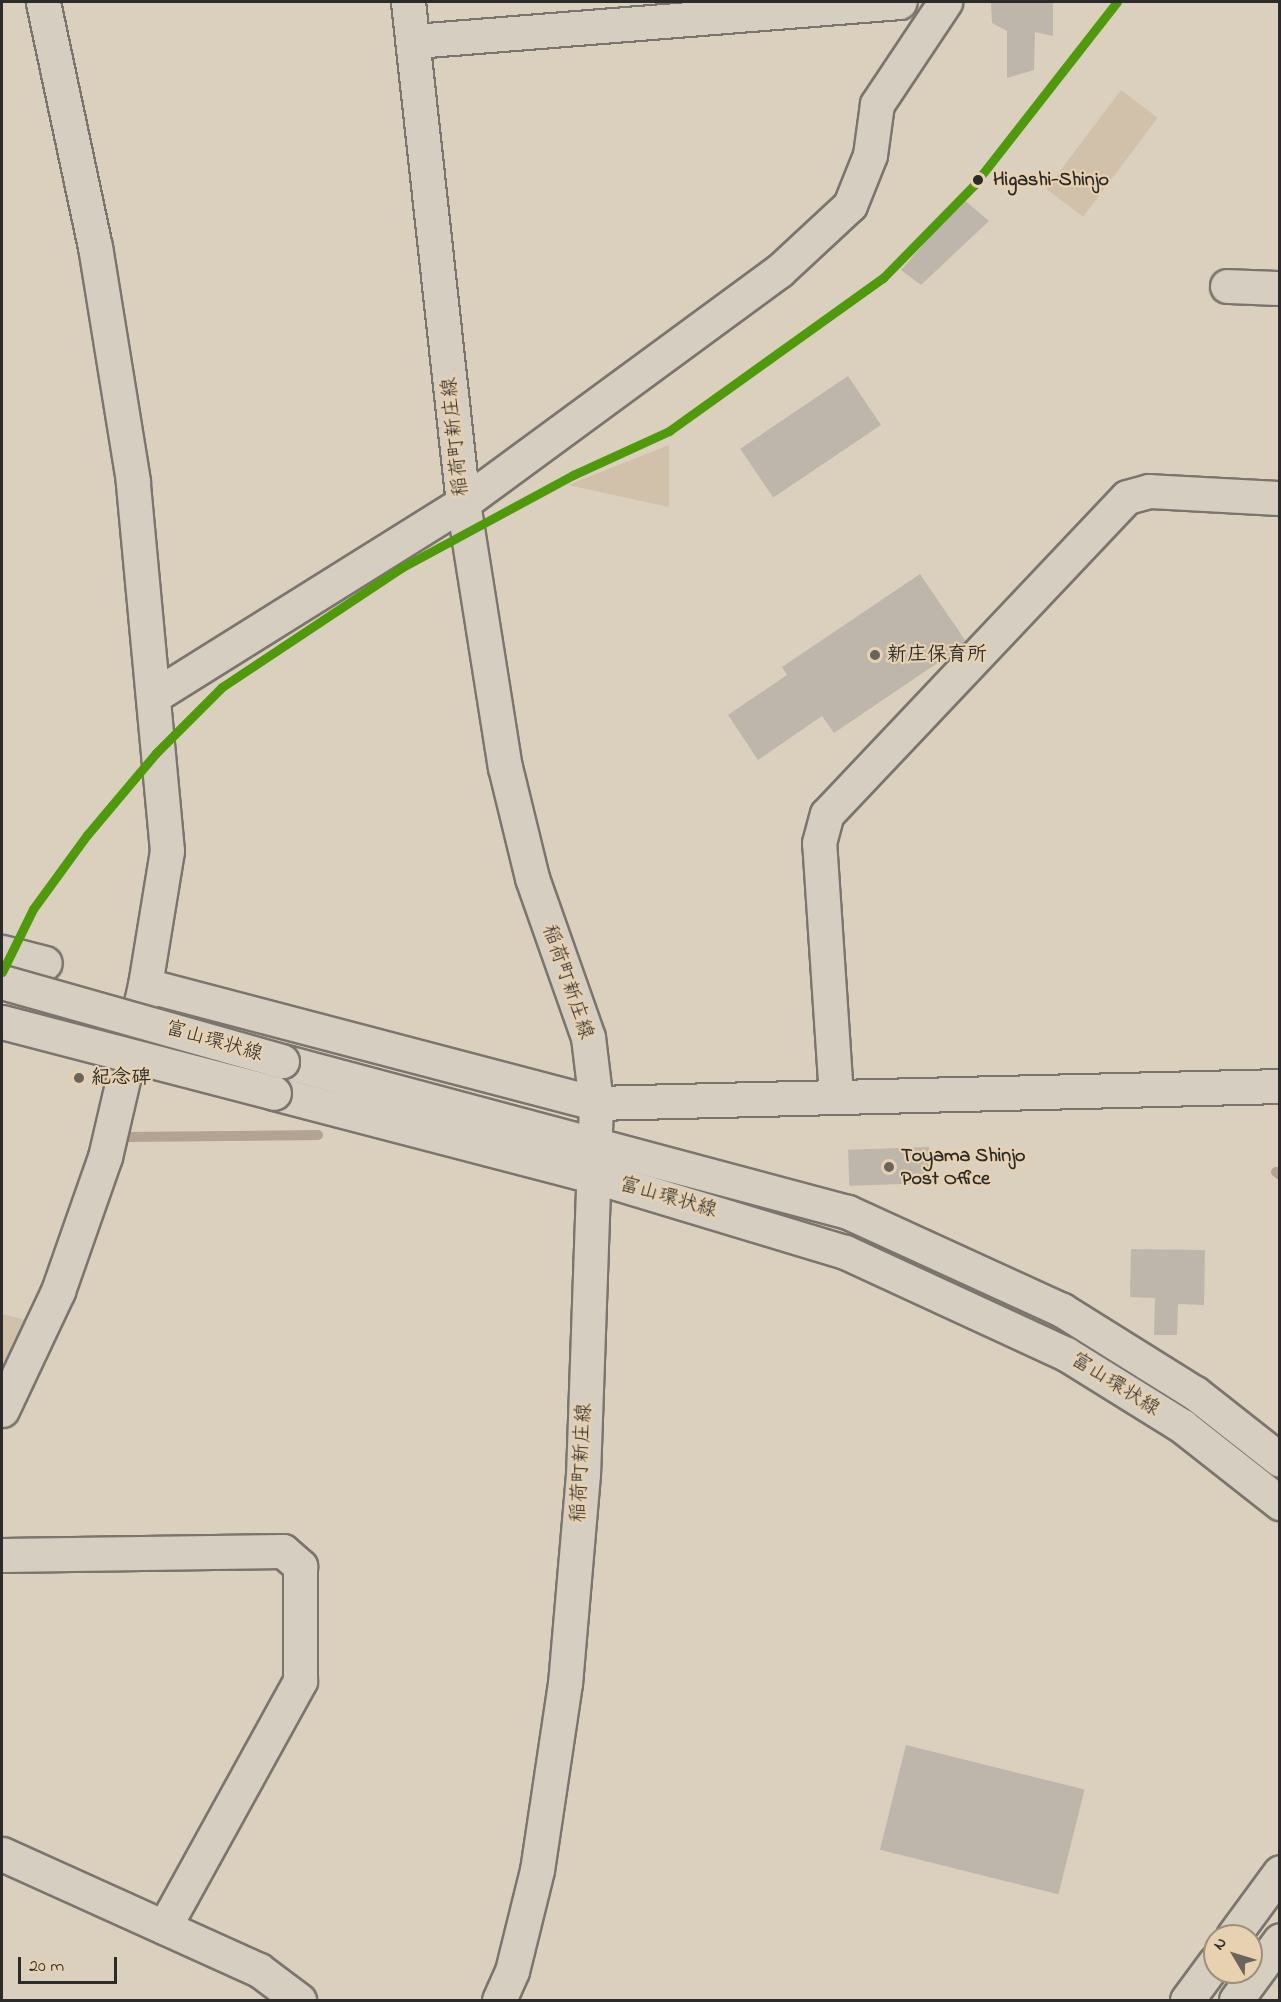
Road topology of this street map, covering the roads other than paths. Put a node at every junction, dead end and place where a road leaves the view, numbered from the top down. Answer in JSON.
{"nodes":[{"id":1,"x":43,"y":2,"type":"edge"},
{"id":2,"x":408,"y":2,"type":"edge"},
{"id":3,"x":900,"y":2,"type":"edge"},
{"id":4,"x":945,"y":2,"type":"edge"},
{"id":5,"x":416,"y":41,"type":"junction"},
{"id":6,"x":1227,"y":286,"type":"dead end"},
{"id":7,"x":1280,"y":288,"type":"edge"},
{"id":8,"x":1280,"y":498,"type":"edge"},
{"id":9,"x":463,"y":503,"type":"junction"},
{"id":10,"x":154,"y":696,"type":"junction"},
{"id":11,"x":2,"y":952,"type":"edge"},
{"id":12,"x":45,"y":963,"type":"dead end"},
{"id":13,"x":2,"y":982,"type":"edge"},
{"id":14,"x":146,"y":985,"type":"junction"},
{"id":15,"x":2,"y":1022,"type":"edge"},
{"id":16,"x":1280,"y":1086,"type":"edge"},
{"id":17,"x":836,"y":1096,"type":"junction"},
{"id":18,"x":596,"y":1103,"type":"junction"},
{"id":19,"x":597,"y":1141,"type":"junction"},
{"id":20,"x":593,"y":1176,"type":"junction"},
{"id":21,"x":2,"y":1410,"type":"edge"},
{"id":22,"x":1280,"y":1460,"type":"edge"},
{"id":23,"x":1280,"y":1503,"type":"edge"},
{"id":24,"x":2,"y":1555,"type":"edge"},
{"id":25,"x":2,"y":1854,"type":"edge"},
{"id":26,"x":1280,"y":1872,"type":"edge"},
{"id":27,"x":1242,"y":1924,"type":"edge"},
{"id":28,"x":164,"y":1927,"type":"junction"},
{"id":29,"x":1280,"y":1940,"type":"edge"},
{"id":30,"x":1203,"y":1979,"type":"edge"},
{"id":31,"x":299,"y":2001,"type":"edge"},
{"id":32,"x":499,"y":2001,"type":"edge"},
{"id":33,"x":1187,"y":2001,"type":"edge"},
{"id":34,"x":1236,"y":2001,"type":"edge"}],
"edges":[{"from":1,"to":10,"type":"main road"},
{"from":2,"to":5,"type":"main road","name":"稲荷町新庄線"},
{"from":3,"to":5,"type":"main road"},
{"from":4,"to":9,"type":"main road"},
{"from":5,"to":9,"type":"main road","name":"稲荷町新庄線"},
{"from":6,"to":7,"type":"main road"},
{"from":8,"to":17,"type":"main road"},
{"from":9,"to":10,"type":"main road"},
{"from":9,"to":18,"type":"main road","name":"稲荷町新庄線"},
{"from":10,"to":14,"type":"main road"},
{"from":11,"to":12,"type":"main road"},
{"from":13,"to":19,"type":"main road","name":"富山環状線","bridge":true},
{"from":14,"to":18,"type":"main road"},
{"from":14,"to":21,"type":"main road"},
{"from":15,"to":20,"type":"main road","name":"富山環状線","bridge":true},
{"from":16,"to":17,"type":"main road"},
{"from":17,"to":18,"type":"main road"},
{"from":18,"to":19,"type":"main road","name":"稲荷町新庄線"},
{"from":19,"to":20,"type":"main road","name":"稲荷町新庄線"},
{"from":19,"to":22,"type":"main road","name":"富山環状線"},
{"from":20,"to":23,"type":"main road","name":"富山環状線"},
{"from":20,"to":32,"type":"main road","name":"稲荷町新庄線"},
{"from":24,"to":28,"type":"main road"},
{"from":25,"to":28,"type":"main road"},
{"from":26,"to":27,"type":"main road"},
{"from":28,"to":31,"type":"main road"},
{"from":29,"to":34,"type":"main road"},
{"from":30,"to":33,"type":"main road"}]}
